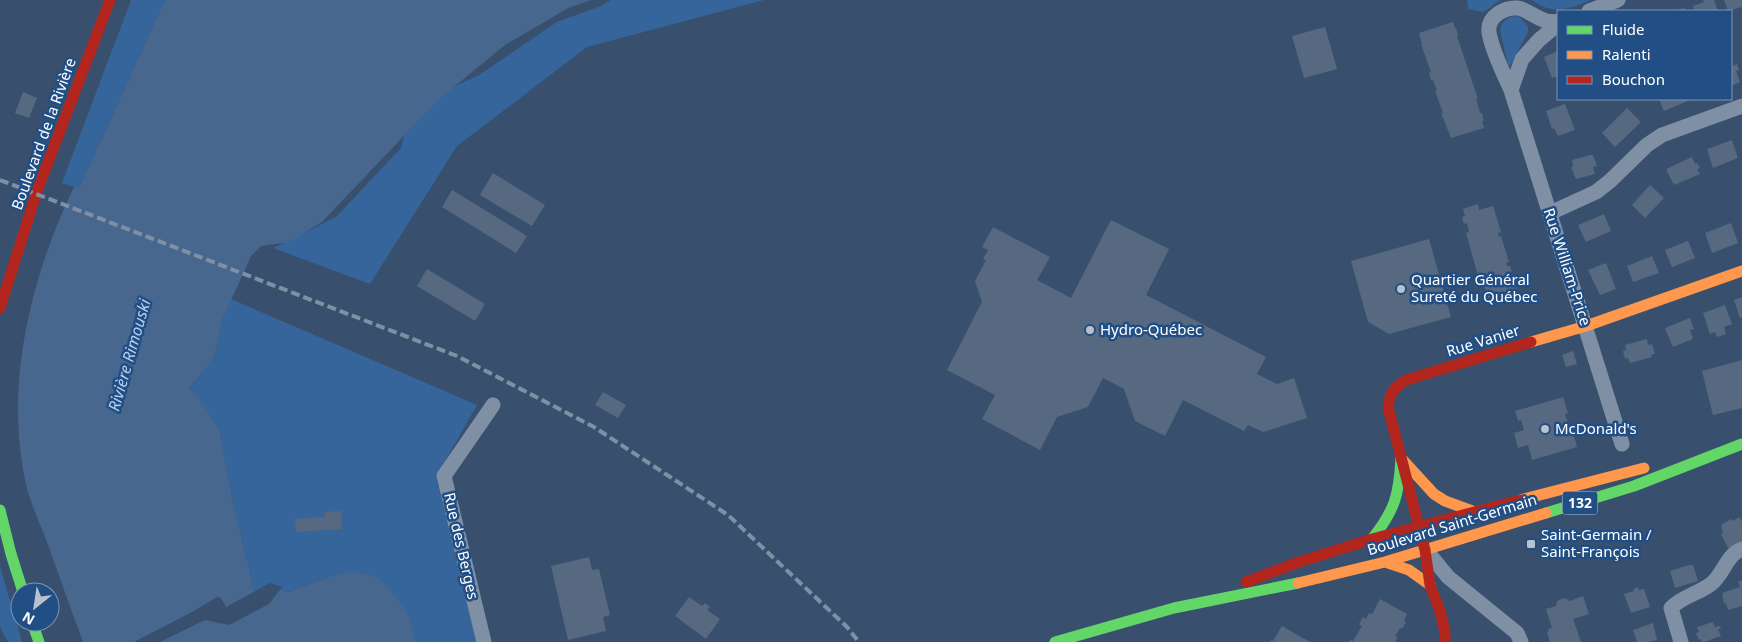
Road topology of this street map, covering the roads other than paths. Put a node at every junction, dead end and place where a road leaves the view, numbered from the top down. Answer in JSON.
{"nodes":[{"id":1,"x":110,"y":0,"type":"edge"},
{"id":2,"x":1618,"y":0,"type":"edge"},
{"id":3,"x":1592,"y":10,"type":"edge"},
{"id":4,"x":1557,"y":23,"type":"edge"},
{"id":5,"x":1557,"y":24,"type":"edge"},
{"id":6,"x":1511,"y":90,"type":"junction"},
{"id":7,"x":1742,"y":106,"type":"edge"},
{"id":8,"x":1550,"y":213,"type":"junction"},
{"id":9,"x":1742,"y":271,"type":"edge"},
{"id":10,"x":2,"y":290,"type":"edge"},
{"id":11,"x":0,"y":308,"type":"edge"},
{"id":12,"x":1586,"y":326,"type":"junction"},
{"id":13,"x":493,"y":405,"type":"dead end"},
{"id":14,"x":1622,"y":444,"type":"dead end"},
{"id":15,"x":1737,"y":446,"type":"edge"},
{"id":16,"x":1401,"y":458,"type":"junction"},
{"id":17,"x":0,"y":510,"type":"edge"},
{"id":18,"x":1475,"y":512,"type":"junction"},
{"id":19,"x":1418,"y":527,"type":"junction"},
{"id":20,"x":1372,"y":539,"type":"junction"},
{"id":21,"x":1742,"y":549,"type":"edge"},
{"id":22,"x":1425,"y":550,"type":"junction"},
{"id":23,"x":1385,"y":562,"type":"junction"},
{"id":24,"x":20,"y":582,"type":"edge"},
{"id":25,"x":1430,"y":585,"type":"junction"},
{"id":26,"x":1174,"y":608,"type":"junction"},
{"id":27,"x":484,"y":642,"type":"edge"},
{"id":28,"x":1055,"y":642,"type":"edge"},
{"id":29,"x":1445,"y":642,"type":"edge"},
{"id":30,"x":1521,"y":642,"type":"edge"},
{"id":31,"x":1681,"y":642,"type":"edge"}],
"edges":[{"from":1,"to":10,"type":"main road","name":"Boulevard de la Rivière"},
{"from":2,"to":3,"type":"street"},
{"from":4,"to":6,"type":"street","name":"Rue William-Price"},
{"from":5,"to":6,"type":"street","name":"Rue William-Price"},
{"from":6,"to":8,"type":"street","name":"Rue William-Price"},
{"from":7,"to":8,"type":"street"},
{"from":8,"to":12,"type":"street","name":"Rue William-Price"},
{"from":9,"to":12,"type":"main road","name":"Rue Vanier"},
{"from":10,"to":11,"type":"main road","name":"Boulevard de la Rivière"},
{"from":12,"to":14,"type":"street","name":"Rue William-Price"},
{"from":12,"to":16,"type":"main road","name":"Rue Vanier"},
{"from":13,"to":27,"type":"street","name":"Rue des Berges"},
{"from":15,"to":18,"type":"main road","name":"Boulevard Saint-Germain","number":"132"},
{"from":15,"to":22,"type":"main road","name":"Boulevard Saint-Germain","number":"132"},
{"from":16,"to":18,"type":"main road"},
{"from":16,"to":19,"type":"main road","name":"Rue Vanier"},
{"from":16,"to":20,"type":"main road"},
{"from":17,"to":24,"type":"main road"},
{"from":18,"to":19,"type":"main road","name":"Boulevard Saint-Germain","number":"132"},
{"from":19,"to":20,"type":"main road","name":"Boulevard Saint-Germain","number":"132"},
{"from":19,"to":22,"type":"main road","name":"Rue Vanier"},
{"from":20,"to":26,"type":"main road","name":"Boulevard Saint-Germain","number":"132"},
{"from":21,"to":31,"type":"street"},
{"from":22,"to":23,"type":"main road","name":"Boulevard Saint-Germain","number":"132"},
{"from":22,"to":25,"type":"main road","name":"Rue Vanier"},
{"from":22,"to":30,"type":"street"},
{"from":23,"to":25,"type":"main road"},
{"from":23,"to":26,"type":"main road","name":"Boulevard Saint-Germain","number":"132"},
{"from":25,"to":29,"type":"main road","name":"Rue Vanier"},
{"from":26,"to":28,"type":"main road","name":"Boulevard Saint-Germain","number":"132"}]}
